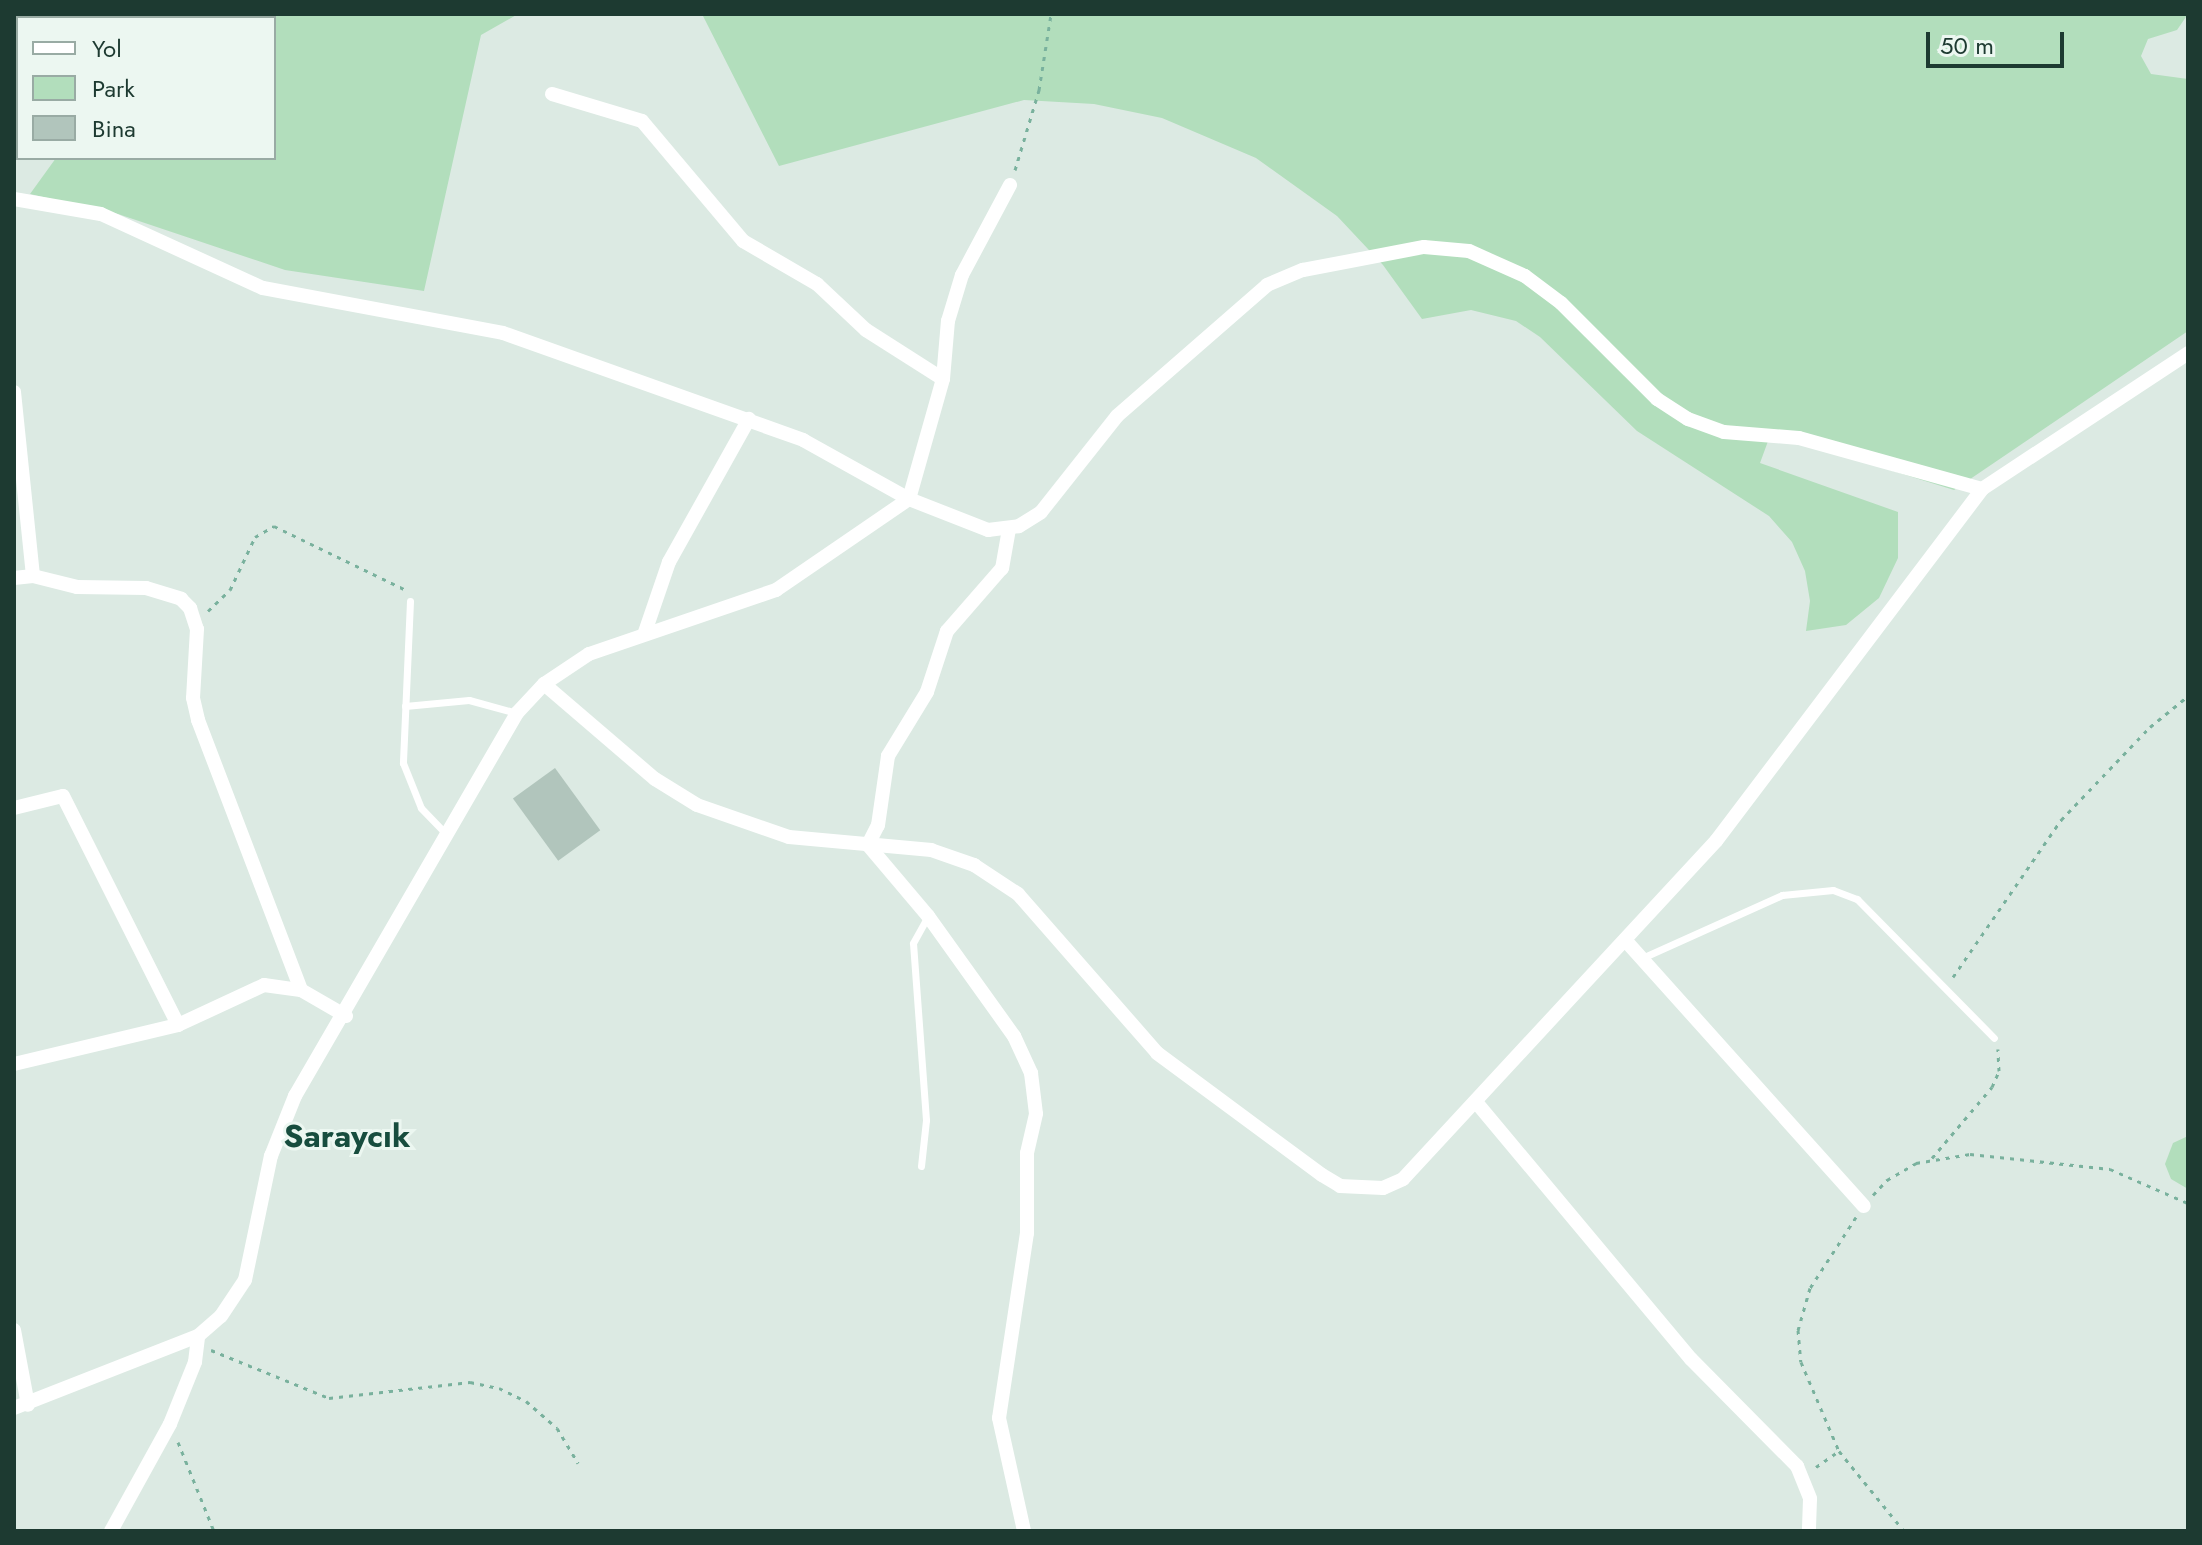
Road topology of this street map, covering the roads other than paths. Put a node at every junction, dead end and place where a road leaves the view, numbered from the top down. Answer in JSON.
{"nodes":[{"id":1,"x":552,"y":94,"type":"dead end"},
{"id":2,"x":1010,"y":185,"type":"road end"},
{"id":3,"x":14,"y":199,"type":"edge"},
{"id":4,"x":2188,"y":353,"type":"edge"},
{"id":5,"x":943,"y":379,"type":"junction"},
{"id":6,"x":14,"y":392,"type":"edge"},
{"id":7,"x":749,"y":419,"type":"junction"},
{"id":8,"x":1982,"y":489,"type":"junction"},
{"id":9,"x":909,"y":499,"type":"junction"},
{"id":10,"x":1009,"y":529,"type":"junction"},
{"id":11,"x":33,"y":576,"type":"junction"},
{"id":12,"x":14,"y":578,"type":"edge"},
{"id":13,"x":410,"y":601,"type":"road end"},
{"id":14,"x":645,"y":632,"type":"junction"},
{"id":15,"x":544,"y":684,"type":"junction"},
{"id":16,"x":405,"y":706,"type":"junction"},
{"id":17,"x":517,"y":713,"type":"junction"},
{"id":18,"x":14,"y":808,"type":"edge"},
{"id":19,"x":447,"y":835,"type":"junction"},
{"id":20,"x":868,"y":845,"type":"junction"},
{"id":21,"x":928,"y":916,"type":"junction"},
{"id":22,"x":1626,"y":941,"type":"junction"},
{"id":23,"x":1641,"y":958,"type":"junction"},
{"id":24,"x":301,"y":990,"type":"junction"},
{"id":25,"x":346,"y":1016,"type":"junction"},
{"id":26,"x":178,"y":1025,"type":"junction"},
{"id":27,"x":1994,"y":1038,"type":"road end"},
{"id":28,"x":14,"y":1064,"type":"edge"},
{"id":29,"x":1476,"y":1102,"type":"junction"},
{"id":30,"x":921,"y":1166,"type":"dead end"},
{"id":31,"x":1864,"y":1206,"type":"road end"},
{"id":32,"x":14,"y":1330,"type":"edge"},
{"id":33,"x":198,"y":1340,"type":"junction"},
{"id":34,"x":21,"y":1407,"type":"edge"},
{"id":35,"x":111,"y":1531,"type":"edge"},
{"id":36,"x":1024,"y":1531,"type":"edge"},
{"id":37,"x":1809,"y":1531,"type":"edge"}],
"edges":[{"from":1,"to":5,"type":"street"},
{"from":2,"to":5,"type":"street"},
{"from":3,"to":7,"type":"street"},
{"from":4,"to":8,"type":"street"},
{"from":5,"to":9,"type":"street"},
{"from":6,"to":11,"type":"street"},
{"from":7,"to":9,"type":"street"},
{"from":7,"to":14,"type":"street"},
{"from":8,"to":10,"type":"street"},
{"from":8,"to":22,"type":"street"},
{"from":9,"to":10,"type":"street"},
{"from":9,"to":14,"type":"street"},
{"from":10,"to":20,"type":"street"},
{"from":11,"to":12,"type":"street"},
{"from":11,"to":24,"type":"street"},
{"from":13,"to":16,"type":"lane"},
{"from":14,"to":15,"type":"street"},
{"from":15,"to":17,"type":"street"},
{"from":15,"to":20,"type":"street"},
{"from":16,"to":17,"type":"lane"},
{"from":16,"to":19,"type":"lane"},
{"from":17,"to":19,"type":"street"},
{"from":18,"to":26,"type":"street"},
{"from":19,"to":25,"type":"street"},
{"from":20,"to":21,"type":"street"},
{"from":20,"to":29,"type":"street"},
{"from":21,"to":30,"type":"lane"},
{"from":21,"to":36,"type":"street"},
{"from":22,"to":23,"type":"street"},
{"from":22,"to":29,"type":"street"},
{"from":23,"to":27,"type":"lane"},
{"from":23,"to":31,"type":"street"},
{"from":24,"to":25,"type":"street"},
{"from":24,"to":26,"type":"street"},
{"from":25,"to":33,"type":"street"},
{"from":26,"to":28,"type":"street"},
{"from":29,"to":37,"type":"street"},
{"from":32,"to":34,"type":"street"},
{"from":33,"to":34,"type":"street"},
{"from":33,"to":35,"type":"street"}]}
